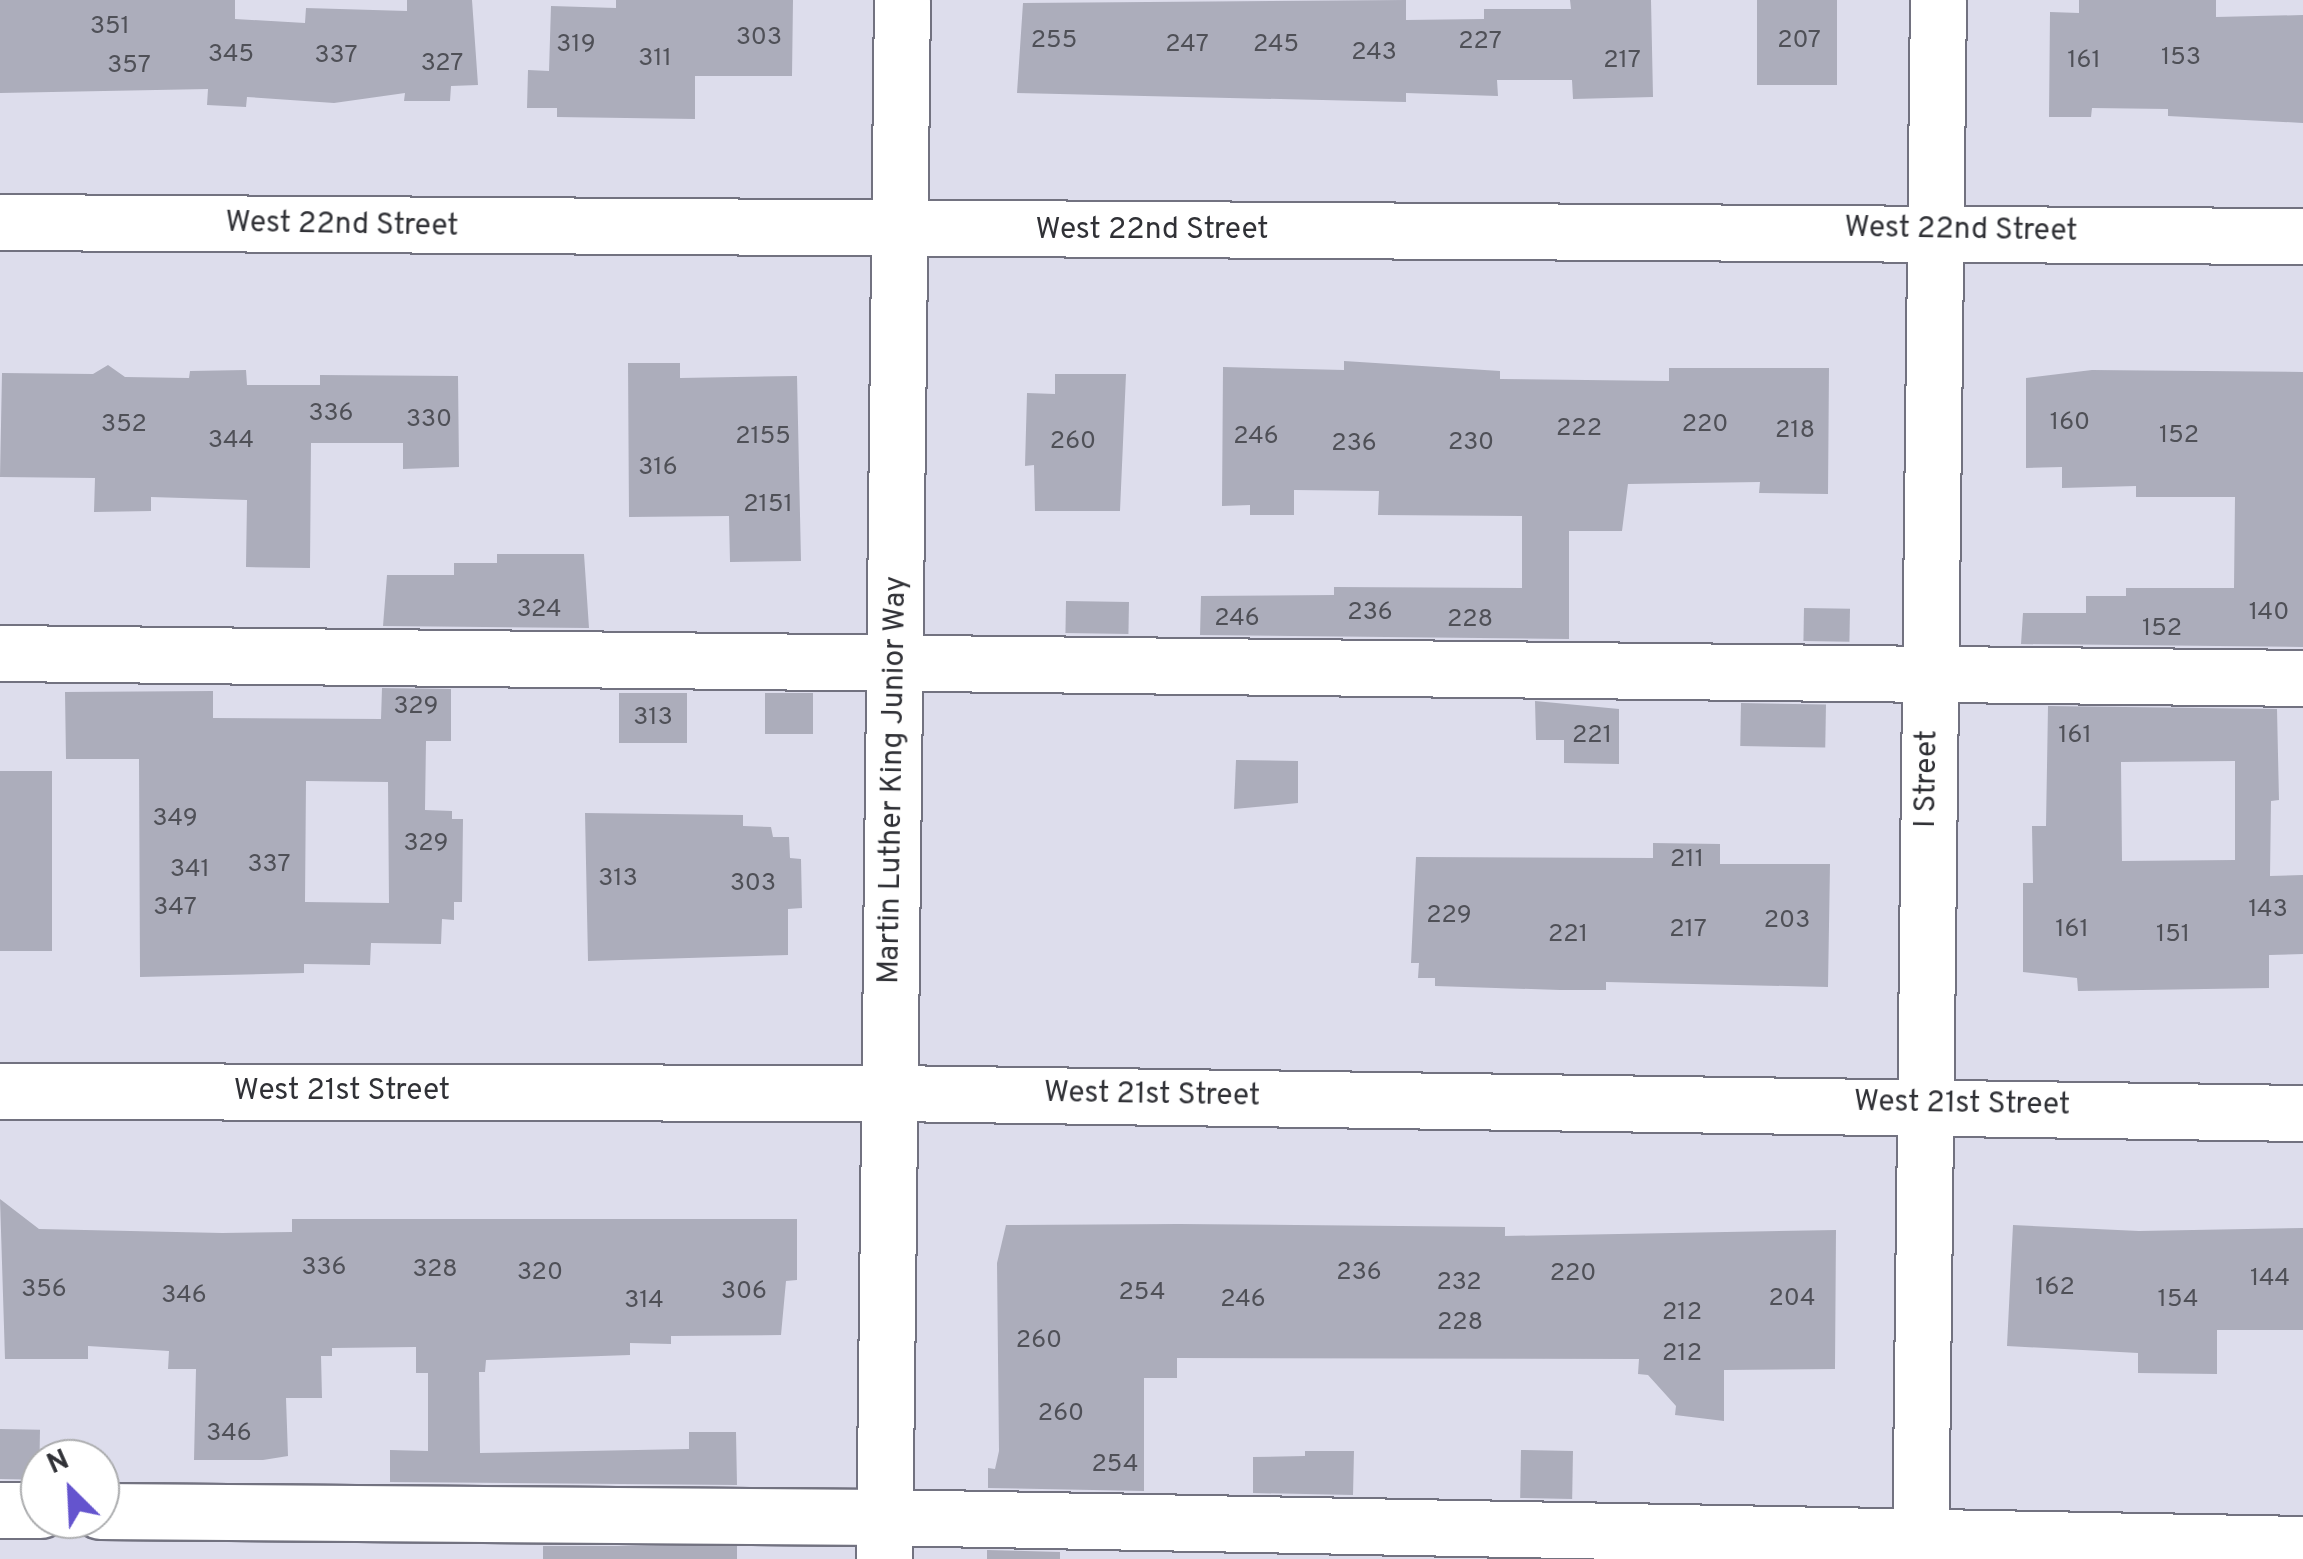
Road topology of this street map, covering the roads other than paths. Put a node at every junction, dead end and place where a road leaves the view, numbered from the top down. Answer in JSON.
{"nodes":[{"id":1,"x":902,"y":0,"type":"edge"},
{"id":2,"x":1938,"y":0,"type":"edge"},
{"id":3,"x":0,"y":222,"type":"edge"},
{"id":4,"x":1938,"y":229,"type":"junction"},
{"id":5,"x":899,"y":232,"type":"junction"},
{"id":6,"x":2303,"y":236,"type":"edge"},
{"id":7,"x":0,"y":653,"type":"edge"},
{"id":8,"x":897,"y":665,"type":"junction"},
{"id":9,"x":1929,"y":674,"type":"junction"},
{"id":10,"x":2303,"y":678,"type":"edge"},
{"id":11,"x":0,"y":1091,"type":"edge"},
{"id":12,"x":890,"y":1094,"type":"junction"},
{"id":13,"x":1924,"y":1104,"type":"junction"},
{"id":14,"x":2303,"y":1112,"type":"edge"},
{"id":15,"x":120,"y":1512,"type":"edge"},
{"id":16,"x":884,"y":1538,"type":"edge"},
{"id":17,"x":2303,"y":1544,"type":"edge"},
{"id":18,"x":1920,"y":1550,"type":"edge"}],
"edges":[{"from":1,"to":5,"type":"street","name":"Martin Luther King Junior Way"},
{"from":2,"to":4,"type":"street","name":"I Street"},
{"from":3,"to":5,"type":"street","name":"West 22nd Street"},
{"from":4,"to":5,"type":"street","name":"West 22nd Street"},
{"from":4,"to":6,"type":"street","name":"West 22nd Street"},
{"from":4,"to":9,"type":"street","name":"I Street"},
{"from":5,"to":8,"type":"street","name":"Martin Luther King Junior Way"},
{"from":7,"to":8,"type":"street"},
{"from":8,"to":9,"type":"street"},
{"from":8,"to":12,"type":"street","name":"Martin Luther King Junior Way"},
{"from":9,"to":10,"type":"street"},
{"from":9,"to":13,"type":"street","name":"I Street"},
{"from":11,"to":12,"type":"street","name":"West 21st Street"},
{"from":12,"to":13,"type":"street","name":"West 21st Street"},
{"from":12,"to":16,"type":"street","name":"Martin Luther King Junior Way"},
{"from":13,"to":14,"type":"street","name":"West 21st Street"},
{"from":13,"to":18,"type":"street","name":"I Street"},
{"from":15,"to":16,"type":"street"},
{"from":16,"to":18,"type":"street"},
{"from":17,"to":18,"type":"street"}]}
